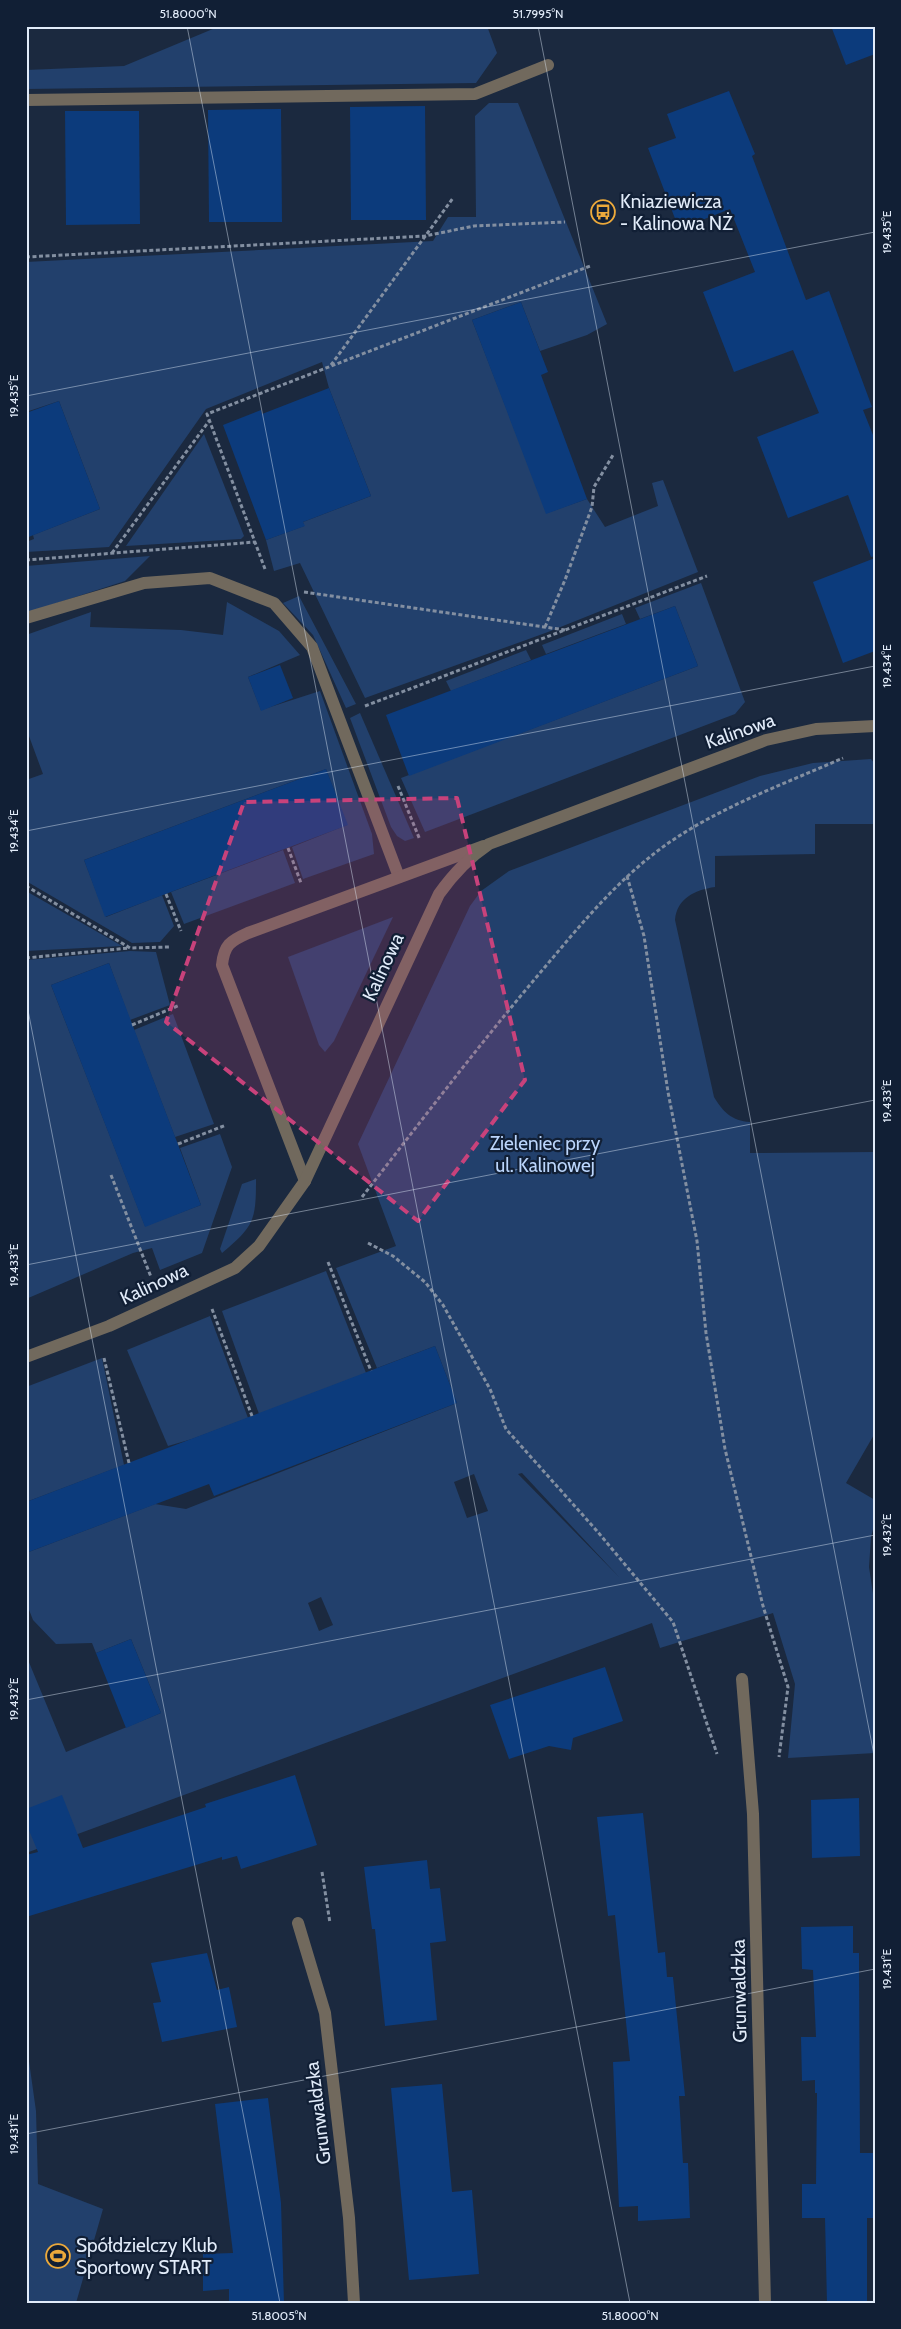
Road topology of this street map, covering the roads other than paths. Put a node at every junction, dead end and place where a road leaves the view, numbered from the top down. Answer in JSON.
{"nodes":[{"id":1,"x":548,"y":65,"type":"dead end"},
{"id":2,"x":26,"y":100,"type":"edge"},
{"id":3,"x":26,"y":618,"type":"edge"},
{"id":4,"x":875,"y":726,"type":"edge"},
{"id":5,"x":489,"y":844,"type":"junction"},
{"id":6,"x":399,"y":877,"type":"junction"},
{"id":7,"x":305,"y":1181,"type":"junction"},
{"id":8,"x":26,"y":1357,"type":"edge"},
{"id":9,"x":742,"y":1679,"type":"dead end"},
{"id":10,"x":298,"y":1923,"type":"dead end"},
{"id":11,"x":354,"y":2303,"type":"edge"},
{"id":12,"x":765,"y":2303,"type":"edge"}],
"edges":[{"from":1,"to":2,"type":"street"},
{"from":3,"to":6,"type":"street"},
{"from":4,"to":5,"type":"street","name":"Kalinowa"},
{"from":5,"to":6,"type":"street"},
{"from":5,"to":7,"type":"street","name":"Kalinowa"},
{"from":6,"to":7,"type":"street"},
{"from":7,"to":8,"type":"street","name":"Kalinowa"},
{"from":9,"to":12,"type":"street","name":"Grunwaldzka"},
{"from":10,"to":11,"type":"street","name":"Grunwaldzka"}]}
